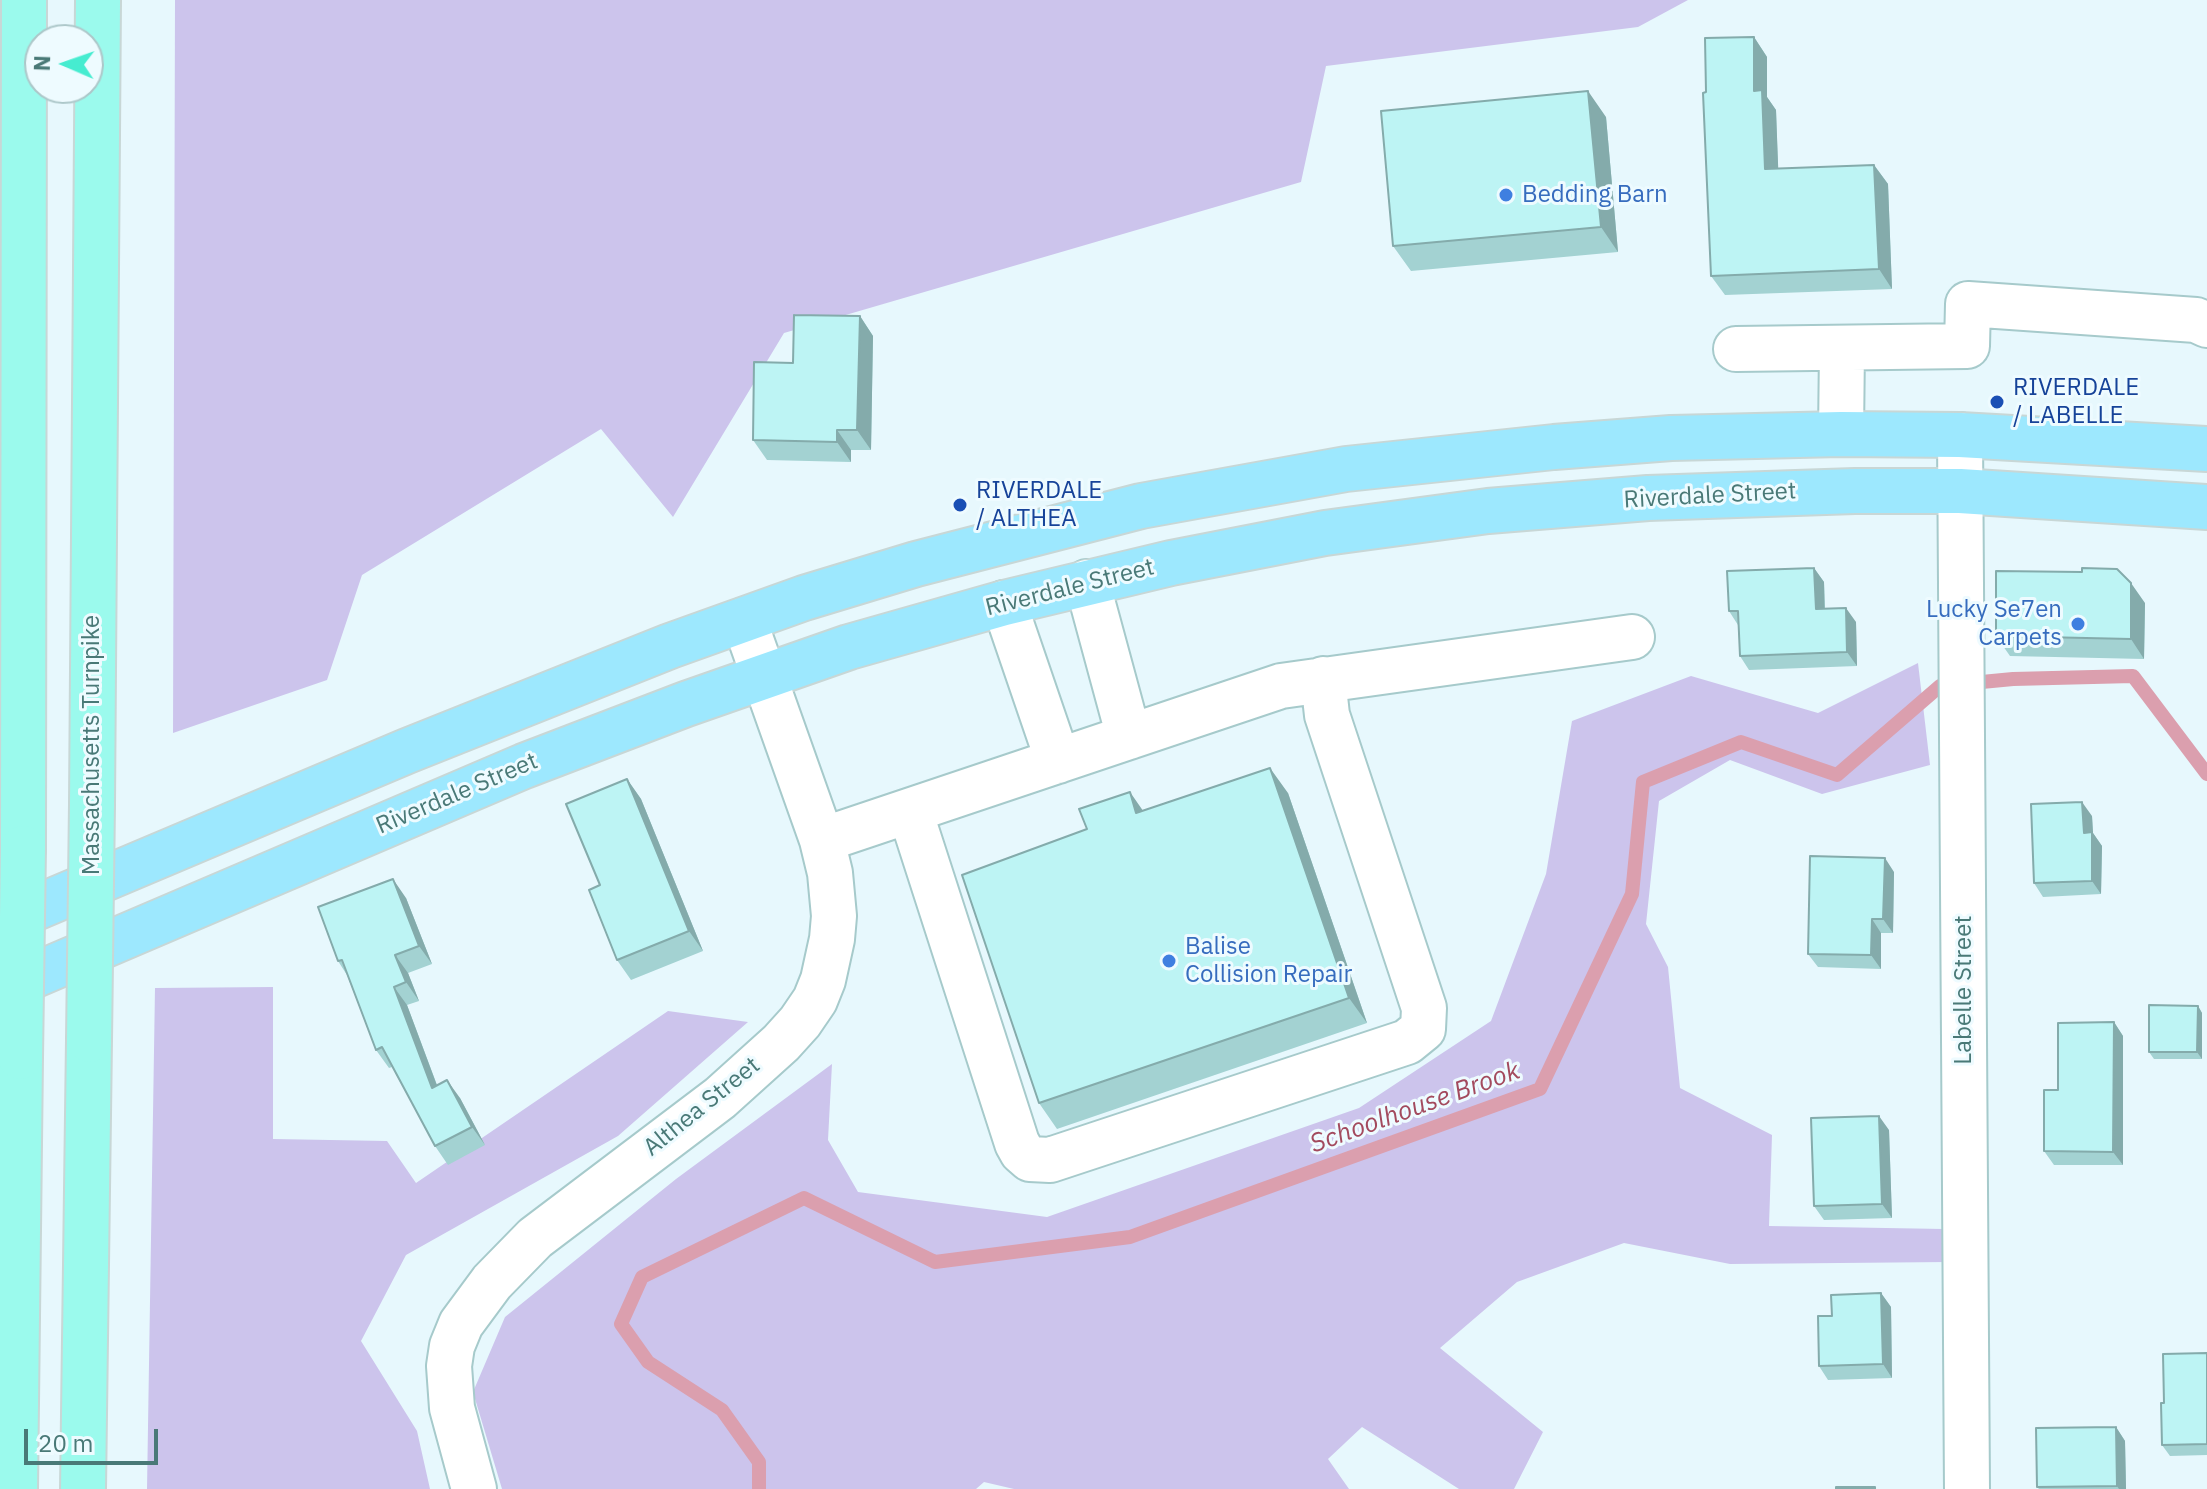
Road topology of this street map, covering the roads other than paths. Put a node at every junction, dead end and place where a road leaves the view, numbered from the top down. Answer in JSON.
{"nodes":[{"id":1,"x":24,"y":0,"type":"edge"},
{"id":2,"x":98,"y":0,"type":"edge"},
{"id":3,"x":2207,"y":325,"type":"edge"},
{"id":4,"x":1842,"y":348,"type":"junction"},
{"id":5,"x":1736,"y":349,"type":"dead end"},
{"id":6,"x":1841,"y":434,"type":"junction"},
{"id":7,"x":1960,"y":435,"type":"junction"},
{"id":8,"x":2207,"y":449,"type":"edge"},
{"id":9,"x":1960,"y":491,"type":"junction"},
{"id":10,"x":2207,"y":507,"type":"edge"},
{"id":11,"x":1087,"y":582,"type":"junction"},
{"id":12,"x":1004,"y":603,"type":"junction"},
{"id":13,"x":744,"y":620,"type":"junction"},
{"id":14,"x":1632,"y":637,"type":"dead end"},
{"id":15,"x":764,"y":675,"type":"junction"},
{"id":16,"x":1323,"y":679,"type":"junction"},
{"id":17,"x":1129,"y":737,"type":"junction"},
{"id":18,"x":1058,"y":761,"type":"junction"},
{"id":19,"x":910,"y":811,"type":"junction"},
{"id":20,"x":822,"y":840,"type":"junction"},
{"id":21,"x":0,"y":923,"type":"edge"},
{"id":22,"x":0,"y":990,"type":"edge"},
{"id":23,"x":15,"y":1489,"type":"edge"},
{"id":24,"x":83,"y":1489,"type":"edge"},
{"id":25,"x":474,"y":1489,"type":"edge"},
{"id":26,"x":1967,"y":1489,"type":"edge"}],
"edges":[{"from":1,"to":23,"type":"highway","bridge":true},
{"from":2,"to":24,"type":"highway","name":"Massachusetts Turnpike","bridge":true},
{"from":3,"to":4,"type":"street"},
{"from":4,"to":5,"type":"street"},
{"from":4,"to":6,"type":"street"},
{"from":6,"to":7,"type":"main road"},
{"from":6,"to":13,"type":"main road"},
{"from":7,"to":8,"type":"main road"},
{"from":7,"to":9,"type":"street","name":"Labelle Street"},
{"from":9,"to":10,"type":"main road","name":"Riverdale Street"},
{"from":9,"to":11,"type":"main road","name":"Riverdale Street"},
{"from":9,"to":26,"type":"street","name":"Labelle Street"},
{"from":11,"to":12,"type":"main road","name":"Riverdale Street"},
{"from":11,"to":17,"type":"street"},
{"from":12,"to":15,"type":"main road","name":"Riverdale Street"},
{"from":12,"to":18,"type":"street"},
{"from":13,"to":15,"type":"street","name":"Althea Street"},
{"from":13,"to":21,"type":"main road"},
{"from":14,"to":16,"type":"street"},
{"from":15,"to":20,"type":"street","name":"Althea Street"},
{"from":15,"to":22,"type":"main road","name":"Riverdale Street"},
{"from":16,"to":17,"type":"street"},
{"from":16,"to":19,"type":"street"},
{"from":17,"to":18,"type":"street"},
{"from":18,"to":19,"type":"street"},
{"from":19,"to":20,"type":"street"},
{"from":20,"to":25,"type":"street","name":"Althea Street"}]}
